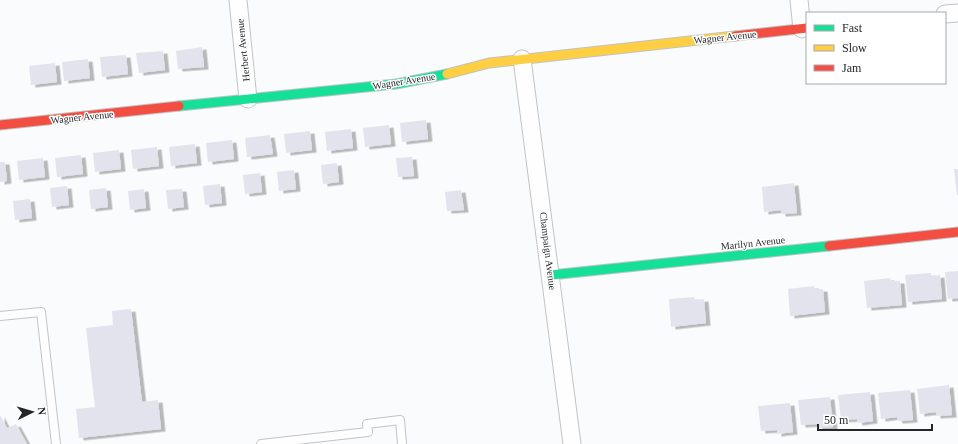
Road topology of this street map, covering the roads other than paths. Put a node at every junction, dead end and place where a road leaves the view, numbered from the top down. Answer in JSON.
{"nodes":[{"id":1,"x":238,"y":0,"type":"edge"},
{"id":2,"x":799,"y":0,"type":"edge"},
{"id":3,"x":958,"y":13,"type":"edge"},
{"id":4,"x":946,"y":14,"type":"edge"},
{"id":5,"x":805,"y":29,"type":"edge"},
{"id":6,"x":522,"y":59,"type":"junction"},
{"id":7,"x":248,"y":99,"type":"junction"},
{"id":8,"x":0,"y":125,"type":"edge"},
{"id":9,"x":958,"y":232,"type":"edge"},
{"id":10,"x":551,"y":275,"type":"junction"},
{"id":11,"x":0,"y":316,"type":"edge"},
{"id":12,"x":56,"y":444,"type":"edge"},
{"id":13,"x":260,"y":444,"type":"edge"},
{"id":14,"x":402,"y":444,"type":"edge"},
{"id":15,"x":572,"y":444,"type":"edge"}],
"edges":[{"from":1,"to":7,"type":"street","name":"Herbert Avenue"},
{"from":2,"to":5,"type":"street"},
{"from":3,"to":4,"type":"street"},
{"from":5,"to":6,"type":"street","name":"Wagner Avenue"},
{"from":6,"to":7,"type":"street","name":"Wagner Avenue"},
{"from":6,"to":10,"type":"street","name":"Champaign Avenue"},
{"from":7,"to":8,"type":"street","name":"Wagner Avenue"},
{"from":9,"to":10,"type":"street","name":"Marilyn Avenue"},
{"from":10,"to":15,"type":"street","name":"Champaign Avenue"},
{"from":11,"to":12,"type":"lane"},
{"from":13,"to":14,"type":"lane"}]}
